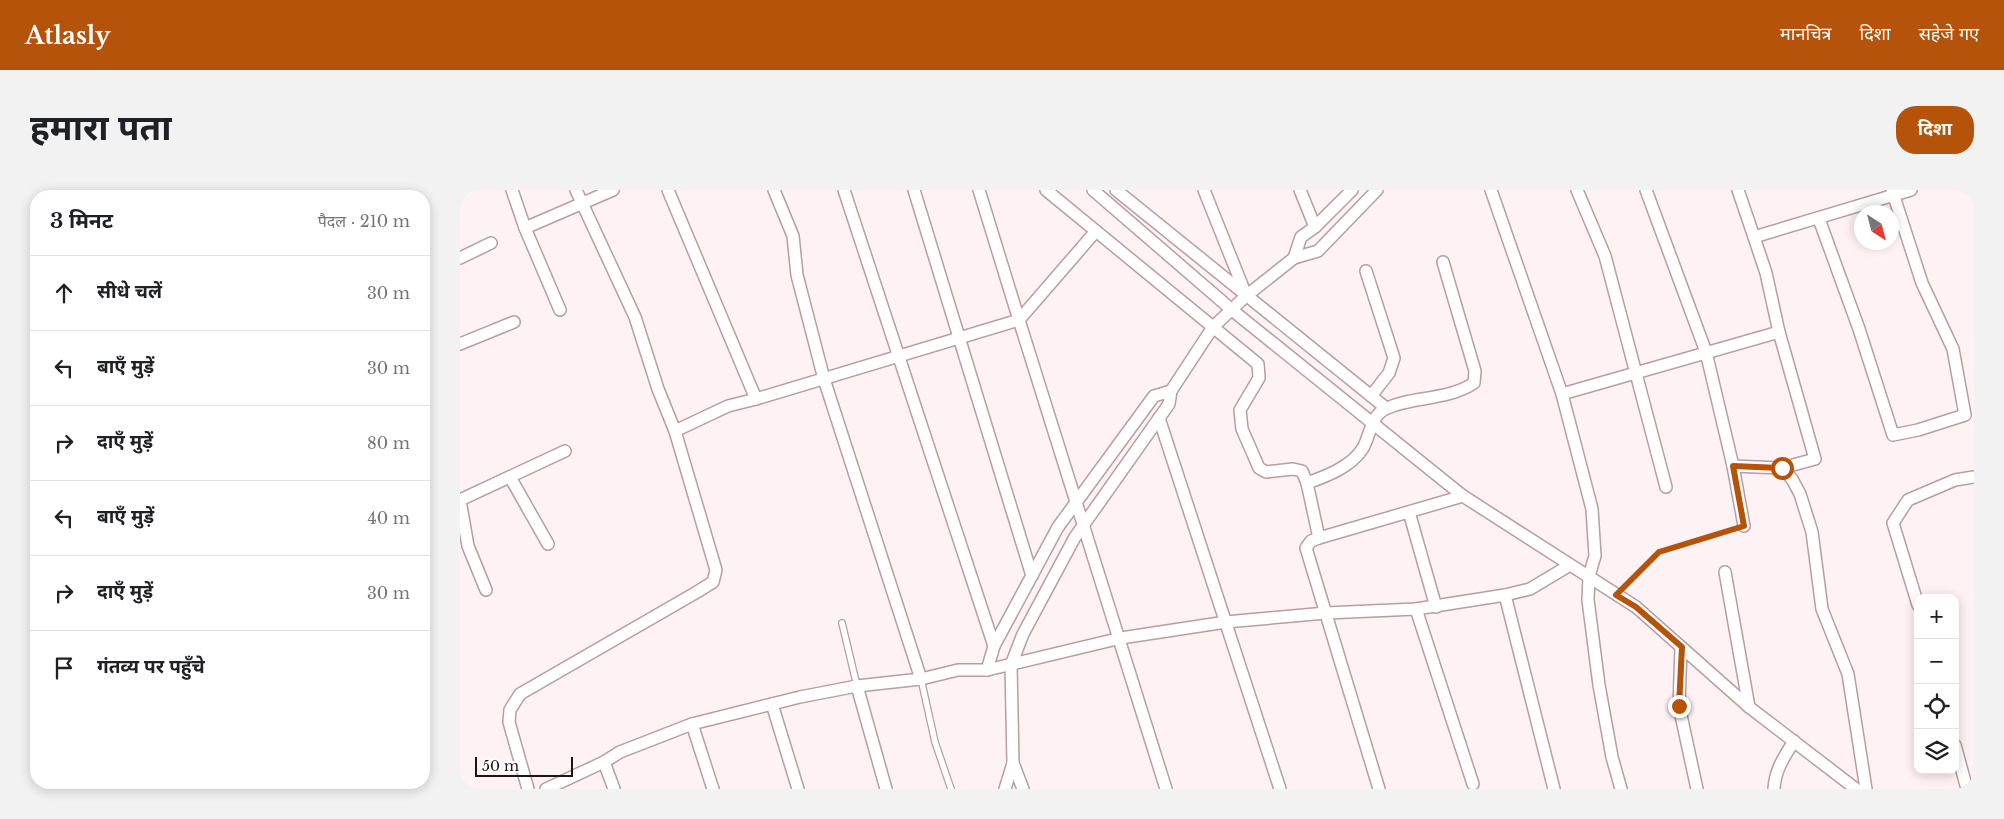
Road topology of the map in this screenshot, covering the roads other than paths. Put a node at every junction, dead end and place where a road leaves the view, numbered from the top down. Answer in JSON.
{"nodes":[{"id":1,"x":512,"y":190,"type":"edge"},
{"id":2,"x":576,"y":190,"type":"edge"},
{"id":3,"x":613,"y":190,"type":"edge"},
{"id":4,"x":668,"y":190,"type":"edge"},
{"id":5,"x":774,"y":190,"type":"edge"},
{"id":6,"x":844,"y":190,"type":"edge"},
{"id":7,"x":914,"y":190,"type":"edge"},
{"id":8,"x":978,"y":190,"type":"edge"},
{"id":9,"x":1046,"y":190,"type":"edge"},
{"id":10,"x":1094,"y":190,"type":"edge"},
{"id":11,"x":1116,"y":190,"type":"edge"},
{"id":12,"x":1204,"y":190,"type":"edge"},
{"id":13,"x":1300,"y":190,"type":"edge"},
{"id":14,"x":1352,"y":190,"type":"edge"},
{"id":15,"x":1377,"y":190,"type":"edge"},
{"id":16,"x":1491,"y":190,"type":"edge"},
{"id":17,"x":1578,"y":190,"type":"edge"},
{"id":18,"x":1646,"y":190,"type":"edge"},
{"id":19,"x":1738,"y":190,"type":"edge"},
{"id":20,"x":1911,"y":190,"type":"edge"},
{"id":21,"x":1893,"y":193,"type":"edge"},
{"id":22,"x":582,"y":203,"type":"junction"},
{"id":23,"x":1819,"y":219,"type":"junction"},
{"id":24,"x":1315,"y":226,"type":"junction"},
{"id":25,"x":525,"y":228,"type":"junction"},
{"id":26,"x":1096,"y":231,"type":"junction"},
{"id":27,"x":1754,"y":237,"type":"junction"},
{"id":28,"x":491,"y":243,"type":"dead end"},
{"id":29,"x":460,"y":258,"type":"edge"},
{"id":30,"x":1294,"y":258,"type":"junction"},
{"id":31,"x":1443,"y":262,"type":"dead end"},
{"id":32,"x":1366,"y":271,"type":"dead end"},
{"id":33,"x":1246,"y":296,"type":"junction"},
{"id":34,"x":560,"y":310,"type":"dead end"},
{"id":35,"x":1232,"y":310,"type":"junction"},
{"id":36,"x":1019,"y":320,"type":"junction"},
{"id":37,"x":514,"y":322,"type":"dead end"},
{"id":38,"x":1213,"y":327,"type":"junction"},
{"id":39,"x":1779,"y":332,"type":"junction"},
{"id":40,"x":958,"y":338,"type":"junction"},
{"id":41,"x":460,"y":344,"type":"edge"},
{"id":42,"x":1706,"y":352,"type":"junction"},
{"id":43,"x":899,"y":356,"type":"junction"},
{"id":44,"x":1636,"y":373,"type":"junction"},
{"id":45,"x":824,"y":379,"type":"junction"},
{"id":46,"x":1171,"y":391,"type":"junction"},
{"id":47,"x":1562,"y":394,"type":"junction"},
{"id":48,"x":1371,"y":396,"type":"junction"},
{"id":49,"x":756,"y":400,"type":"junction"},
{"id":50,"x":1386,"y":408,"type":"junction"},
{"id":51,"x":1969,"y":414,"type":"edge"},
{"id":52,"x":1159,"y":418,"type":"junction"},
{"id":53,"x":1372,"y":424,"type":"junction"},
{"id":54,"x":676,"y":431,"type":"junction"},
{"id":55,"x":565,"y":451,"type":"dead end"},
{"id":56,"x":1733,"y":466,"type":"junction"},
{"id":57,"x":1782,"y":468,"type":"junction"},
{"id":58,"x":510,"y":477,"type":"junction"},
{"id":59,"x":1974,"y":477,"type":"edge"},
{"id":60,"x":1308,"y":483,"type":"junction"},
{"id":61,"x":1666,"y":487,"type":"dead end"},
{"id":62,"x":1463,"y":496,"type":"junction"},
{"id":63,"x":460,"y":500,"type":"edge"},
{"id":64,"x":1076,"y":502,"type":"junction"},
{"id":65,"x":1409,"y":512,"type":"junction"},
{"id":66,"x":1083,"y":526,"type":"junction"},
{"id":67,"x":1744,"y":526,"type":"road end"},
{"id":68,"x":1320,"y":538,"type":"junction"},
{"id":69,"x":548,"y":544,"type":"dead end"},
{"id":70,"x":1570,"y":565,"type":"junction"},
{"id":71,"x":1725,"y":572,"type":"dead end"},
{"id":72,"x":1032,"y":576,"type":"junction"},
{"id":73,"x":1589,"y":576,"type":"junction"},
{"id":74,"x":486,"y":590,"type":"dead end"},
{"id":75,"x":1915,"y":594,"type":"edge"},
{"id":76,"x":1505,"y":595,"type":"junction"},
{"id":77,"x":1436,"y":607,"type":"junction"},
{"id":78,"x":1416,"y":609,"type":"junction"},
{"id":79,"x":1326,"y":613,"type":"junction"},
{"id":80,"x":1226,"y":622,"type":"junction"},
{"id":81,"x":842,"y":623,"type":"dead end"},
{"id":82,"x":1121,"y":638,"type":"junction"},
{"id":83,"x":994,"y":646,"type":"junction"},
{"id":84,"x":1682,"y":647,"type":"junction"},
{"id":85,"x":1011,"y":665,"type":"junction"},
{"id":86,"x":987,"y":670,"type":"junction"},
{"id":87,"x":921,"y":679,"type":"junction"},
{"id":88,"x":857,"y":686,"type":"junction"},
{"id":89,"x":772,"y":704,"type":"junction"},
{"id":90,"x":1750,"y":707,"type":"junction"},
{"id":91,"x":692,"y":724,"type":"junction"},
{"id":92,"x":1794,"y":741,"type":"junction"},
{"id":93,"x":1959,"y":760,"type":"edge"},
{"id":94,"x":604,"y":762,"type":"junction"},
{"id":95,"x":1013,"y":763,"type":"junction"},
{"id":96,"x":1473,"y":784,"type":"dead end"},
{"id":97,"x":528,"y":789,"type":"edge"},
{"id":98,"x":546,"y":789,"type":"edge"},
{"id":99,"x":614,"y":789,"type":"edge"},
{"id":100,"x":713,"y":789,"type":"edge"},
{"id":101,"x":798,"y":789,"type":"edge"},
{"id":102,"x":886,"y":789,"type":"edge"},
{"id":103,"x":951,"y":789,"type":"edge"},
{"id":104,"x":1005,"y":789,"type":"edge"},
{"id":105,"x":1023,"y":789,"type":"edge"},
{"id":106,"x":1166,"y":789,"type":"edge"},
{"id":107,"x":1280,"y":789,"type":"edge"},
{"id":108,"x":1379,"y":789,"type":"edge"},
{"id":109,"x":1554,"y":789,"type":"edge"},
{"id":110,"x":1621,"y":789,"type":"edge"},
{"id":111,"x":1697,"y":789,"type":"edge"},
{"id":112,"x":1774,"y":789,"type":"edge"},
{"id":113,"x":1856,"y":789,"type":"edge"},
{"id":114,"x":1866,"y":789,"type":"edge"},
{"id":115,"x":1967,"y":789,"type":"edge"}],
"edges":[{"from":1,"to":25,"type":"street"},
{"from":2,"to":22,"type":"street"},
{"from":3,"to":22,"type":"street"},
{"from":4,"to":49,"type":"street"},
{"from":5,"to":45,"type":"street"},
{"from":6,"to":43,"type":"street"},
{"from":7,"to":40,"type":"street"},
{"from":8,"to":36,"type":"street"},
{"from":9,"to":26,"type":"street"},
{"from":10,"to":35,"type":"street"},
{"from":11,"to":33,"type":"street"},
{"from":12,"to":33,"type":"street"},
{"from":13,"to":24,"type":"street"},
{"from":14,"to":24,"type":"street"},
{"from":15,"to":30,"type":"street"},
{"from":16,"to":47,"type":"street"},
{"from":17,"to":44,"type":"street"},
{"from":18,"to":42,"type":"street"},
{"from":19,"to":27,"type":"street"},
{"from":20,"to":21,"type":"street"},
{"from":21,"to":23,"type":"street"},
{"from":21,"to":51,"type":"street"},
{"from":22,"to":25,"type":"street"},
{"from":22,"to":54,"type":"street"},
{"from":23,"to":27,"type":"street"},
{"from":23,"to":51,"type":"street"},
{"from":24,"to":30,"type":"street"},
{"from":25,"to":34,"type":"street"},
{"from":26,"to":36,"type":"street"},
{"from":26,"to":38,"type":"street"},
{"from":27,"to":39,"type":"street"},
{"from":28,"to":29,"type":"street"},
{"from":30,"to":33,"type":"street"},
{"from":31,"to":50,"type":"street"},
{"from":32,"to":48,"type":"street"},
{"from":33,"to":35,"type":"street"},
{"from":33,"to":48,"type":"street"},
{"from":35,"to":38,"type":"street"},
{"from":35,"to":53,"type":"street"},
{"from":36,"to":40,"type":"street"},
{"from":36,"to":64,"type":"street"},
{"from":37,"to":41,"type":"street"},
{"from":38,"to":46,"type":"street"},
{"from":38,"to":60,"type":"street"},
{"from":39,"to":42,"type":"street"},
{"from":39,"to":57,"type":"street"},
{"from":40,"to":43,"type":"street"},
{"from":40,"to":72,"type":"street"},
{"from":42,"to":44,"type":"street"},
{"from":42,"to":56,"type":"street"},
{"from":43,"to":45,"type":"street"},
{"from":43,"to":83,"type":"street"},
{"from":44,"to":47,"type":"street"},
{"from":44,"to":61,"type":"street"},
{"from":45,"to":49,"type":"street"},
{"from":45,"to":87,"type":"street"},
{"from":46,"to":52,"type":"street"},
{"from":46,"to":64,"type":"street"},
{"from":47,"to":73,"type":"street"},
{"from":48,"to":50,"type":"street"},
{"from":49,"to":54,"type":"street"},
{"from":50,"to":53,"type":"street"},
{"from":52,"to":66,"type":"street"},
{"from":52,"to":80,"type":"street"},
{"from":53,"to":60,"type":"street"},
{"from":53,"to":62,"type":"street"},
{"from":54,"to":97,"type":"street"},
{"from":55,"to":58,"type":"street"},
{"from":56,"to":57,"type":"street"},
{"from":56,"to":67,"type":"street"},
{"from":57,"to":114,"type":"street"},
{"from":58,"to":63,"type":"street"},
{"from":58,"to":69,"type":"street"},
{"from":59,"to":75,"type":"street"},
{"from":60,"to":68,"type":"street"},
{"from":62,"to":65,"type":"street"},
{"from":62,"to":70,"type":"street"},
{"from":63,"to":74,"type":"street"},
{"from":64,"to":66,"type":"street"},
{"from":64,"to":72,"type":"street"},
{"from":65,"to":68,"type":"street"},
{"from":65,"to":77,"type":"street"},
{"from":66,"to":82,"type":"street"},
{"from":66,"to":85,"type":"street"},
{"from":68,"to":79,"type":"street"},
{"from":70,"to":73,"type":"street"},
{"from":70,"to":76,"type":"street"},
{"from":71,"to":90,"type":"street"},
{"from":72,"to":83,"type":"street"},
{"from":73,"to":84,"type":"street"},
{"from":73,"to":110,"type":"street"},
{"from":76,"to":77,"type":"street"},
{"from":76,"to":109,"type":"street"},
{"from":77,"to":78,"type":"street"},
{"from":78,"to":79,"type":"street"},
{"from":78,"to":96,"type":"street"},
{"from":79,"to":80,"type":"street"},
{"from":79,"to":108,"type":"street"},
{"from":80,"to":82,"type":"street"},
{"from":80,"to":107,"type":"street"},
{"from":81,"to":88,"type":"lane"},
{"from":82,"to":85,"type":"street"},
{"from":82,"to":106,"type":"street"},
{"from":83,"to":86,"type":"street"},
{"from":84,"to":90,"type":"street"},
{"from":84,"to":111,"type":"street"},
{"from":85,"to":86,"type":"street"},
{"from":85,"to":95,"type":"street"},
{"from":86,"to":87,"type":"street"},
{"from":87,"to":88,"type":"street"},
{"from":87,"to":103,"type":"lane"},
{"from":88,"to":89,"type":"street"},
{"from":88,"to":102,"type":"street"},
{"from":89,"to":91,"type":"street"},
{"from":89,"to":101,"type":"street"},
{"from":90,"to":92,"type":"street"},
{"from":91,"to":94,"type":"street"},
{"from":91,"to":100,"type":"street"},
{"from":92,"to":112,"type":"street"},
{"from":92,"to":113,"type":"street"},
{"from":93,"to":115,"type":"street"},
{"from":94,"to":98,"type":"street"},
{"from":94,"to":99,"type":"street"},
{"from":95,"to":104,"type":"street"},
{"from":95,"to":105,"type":"street"}]}
